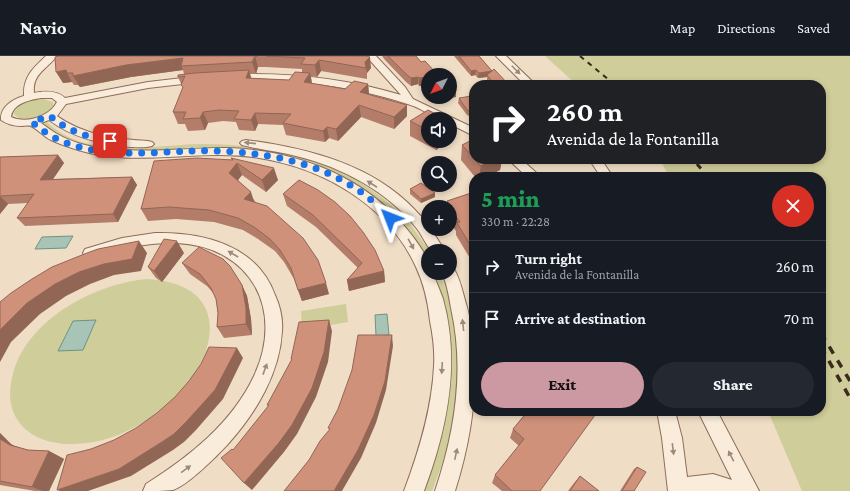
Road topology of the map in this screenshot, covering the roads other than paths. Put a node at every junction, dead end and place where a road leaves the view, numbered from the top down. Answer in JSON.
{"nodes":[{"id":1,"x":52,"y":56,"type":"edge"},
{"id":2,"x":371,"y":56,"type":"edge"},
{"id":3,"x":501,"y":56,"type":"edge"},
{"id":4,"x":208,"y":78,"type":"edge"},
{"id":5,"x":222,"y":78,"type":"edge"},
{"id":6,"x":525,"y":80,"type":"edge"},
{"id":7,"x":29,"y":97,"type":"junction"},
{"id":8,"x":62,"y":102,"type":"junction"},
{"id":9,"x":410,"y":102,"type":"junction"},
{"id":10,"x":433,"y":112,"type":"edge"},
{"id":11,"x":50,"y":116,"type":"junction"},
{"id":12,"x":2,"y":119,"type":"edge"},
{"id":13,"x":32,"y":122,"type":"junction"},
{"id":14,"x":457,"y":123,"type":"edge"},
{"id":15,"x":469,"y":130,"type":"edge"},
{"id":16,"x":520,"y":164,"type":"edge"},
{"id":17,"x":529,"y":172,"type":"edge"},
{"id":18,"x":433,"y":244,"type":"edge"},
{"id":19,"x":76,"y":259,"type":"edge"},
{"id":20,"x":451,"y":280,"type":"edge"},
{"id":21,"x":667,"y":416,"type":"edge"},
{"id":22,"x":710,"y":416,"type":"edge"},
{"id":23,"x":678,"y":490,"type":"edge"},
{"id":24,"x":153,"y":491,"type":"edge"},
{"id":25,"x":414,"y":491,"type":"edge"},
{"id":26,"x":445,"y":491,"type":"edge"},
{"id":27,"x":734,"y":491,"type":"edge"},
{"id":28,"x":749,"y":491,"type":"edge"}],
"edges":[{"from":1,"to":7,"type":"street"},
{"from":2,"to":9,"type":"street"},
{"from":3,"to":6,"type":"street","one_way":true},
{"from":4,"to":8,"type":"street"},
{"from":5,"to":9,"type":"street"},
{"from":7,"to":8,"type":"street"},
{"from":7,"to":12,"type":"street"},
{"from":8,"to":11,"type":"street"},
{"from":9,"to":10,"type":"street"},
{"from":11,"to":13,"type":"street"},
{"from":18,"to":11,"type":"street","one_way":true},
{"from":12,"to":13,"type":"street"},
{"from":13,"to":25,"type":"street","one_way":true},
{"from":14,"to":15,"type":"street"},
{"from":16,"to":17,"type":"street"},
{"from":24,"to":19,"type":"street","one_way":true},
{"from":26,"to":20,"type":"street","one_way":true},
{"from":21,"to":23,"type":"street","one_way":true},
{"from":28,"to":22,"type":"street","one_way":true},
{"from":23,"to":27,"type":"street"}]}
